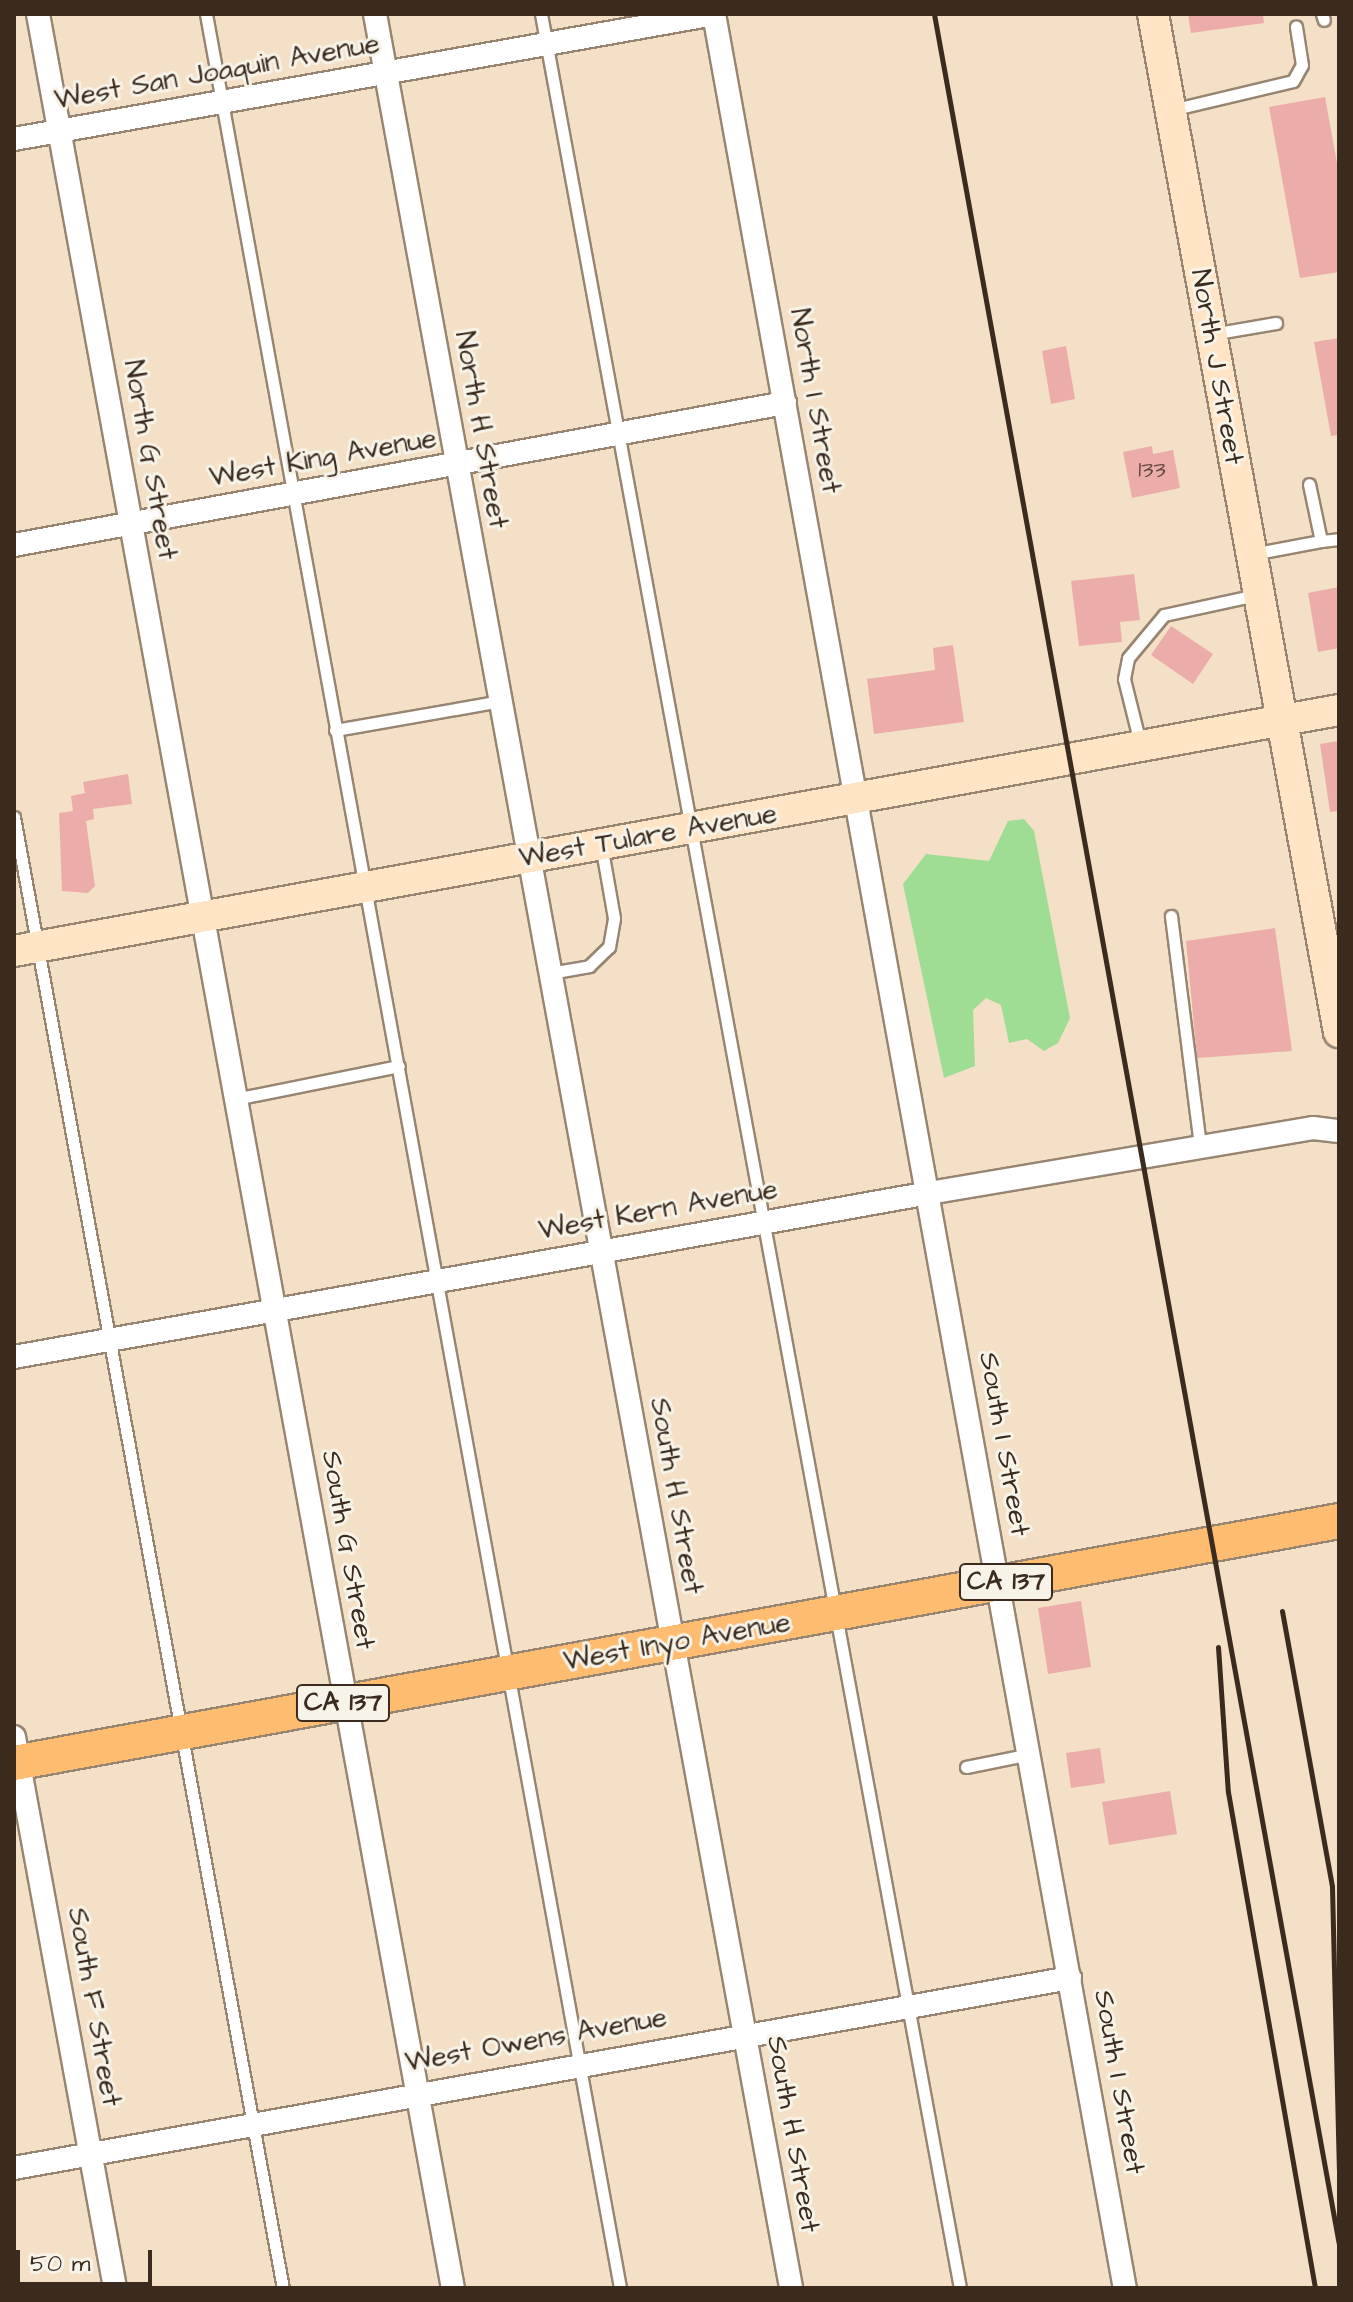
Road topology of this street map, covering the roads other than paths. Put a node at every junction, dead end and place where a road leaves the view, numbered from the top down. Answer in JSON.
{"nodes":[{"id":1,"x":38,"y":14,"type":"edge"},
{"id":2,"x":206,"y":14,"type":"edge"},
{"id":3,"x":375,"y":14,"type":"edge"},
{"id":4,"x":541,"y":14,"type":"edge"},
{"id":5,"x":714,"y":14,"type":"edge"},
{"id":6,"x":1153,"y":14,"type":"edge"},
{"id":7,"x":1296,"y":26,"type":"dead end"},
{"id":8,"x":547,"y":44,"type":"junction"},
{"id":9,"x":386,"y":72,"type":"junction"},
{"id":10,"x":223,"y":102,"type":"junction"},
{"id":11,"x":1170,"y":110,"type":"junction"},
{"id":12,"x":59,"y":131,"type":"junction"},
{"id":13,"x":14,"y":139,"type":"edge"},
{"id":14,"x":1276,"y":323,"type":"dead end"},
{"id":15,"x":1211,"y":334,"type":"junction"},
{"id":16,"x":785,"y":403,"type":"junction"},
{"id":17,"x":619,"y":434,"type":"junction"},
{"id":18,"x":457,"y":463,"type":"junction"},
{"id":19,"x":1309,"y":484,"type":"dead end"},
{"id":20,"x":292,"y":494,"type":"junction"},
{"id":21,"x":131,"y":524,"type":"junction"},
{"id":22,"x":1339,"y":539,"type":"edge"},
{"id":23,"x":1321,"y":541,"type":"junction"},
{"id":24,"x":14,"y":545,"type":"edge"},
{"id":25,"x":1251,"y":554,"type":"junction"},
{"id":26,"x":1259,"y":594,"type":"junction"},
{"id":27,"x":501,"y":701,"type":"junction"},
{"id":28,"x":1339,"y":710,"type":"edge"},
{"id":29,"x":1281,"y":720,"type":"junction"},
{"id":30,"x":335,"y":730,"type":"junction"},
{"id":31,"x":1141,"y":748,"type":"junction"},
{"id":32,"x":857,"y":799,"type":"junction"},
{"id":33,"x":14,"y":817,"type":"edge"},
{"id":34,"x":689,"y":829,"type":"junction"},
{"id":35,"x":601,"y":844,"type":"junction"},
{"id":36,"x":529,"y":857,"type":"junction"},
{"id":37,"x":364,"y":887,"type":"junction"},
{"id":38,"x":201,"y":916,"type":"junction"},
{"id":39,"x":1171,"y":916,"type":"dead end"},
{"id":40,"x":26,"y":949,"type":"edge"},
{"id":41,"x":550,"y":973,"type":"junction"},
{"id":42,"x":1339,"y":1032,"type":"edge"},
{"id":43,"x":399,"y":1066,"type":"junction"},
{"id":44,"x":235,"y":1099,"type":"junction"},
{"id":45,"x":1339,"y":1115,"type":"edge"},
{"id":46,"x":1313,"y":1128,"type":"junction"},
{"id":47,"x":1339,"y":1131,"type":"edge"},
{"id":48,"x":1200,"y":1147,"type":"junction"},
{"id":49,"x":929,"y":1193,"type":"junction"},
{"id":50,"x":763,"y":1221,"type":"junction"},
{"id":51,"x":601,"y":1250,"type":"junction"},
{"id":52,"x":439,"y":1280,"type":"junction"},
{"id":53,"x":274,"y":1309,"type":"junction"},
{"id":54,"x":109,"y":1340,"type":"junction"},
{"id":55,"x":14,"y":1357,"type":"edge"},
{"id":56,"x":1339,"y":1521,"type":"edge"},
{"id":57,"x":999,"y":1583,"type":"junction"},
{"id":58,"x":837,"y":1614,"type":"junction"},
{"id":59,"x":673,"y":1643,"type":"junction"},
{"id":60,"x":510,"y":1673,"type":"junction"},
{"id":61,"x":346,"y":1703,"type":"junction"},
{"id":62,"x":184,"y":1732,"type":"junction"},
{"id":63,"x":16,"y":1754,"type":"edge"},
{"id":64,"x":1030,"y":1754,"type":"junction"},
{"id":65,"x":966,"y":1767,"type":"dead end"},
{"id":66,"x":1070,"y":1978,"type":"junction"},
{"id":67,"x":906,"y":2003,"type":"junction"},
{"id":68,"x":744,"y":2032,"type":"junction"},
{"id":69,"x":577,"y":2063,"type":"junction"},
{"id":70,"x":417,"y":2092,"type":"junction"},
{"id":71,"x":253,"y":2123,"type":"junction"},
{"id":72,"x":91,"y":2153,"type":"junction"},
{"id":73,"x":14,"y":2168,"type":"edge"},
{"id":74,"x":115,"y":2288,"type":"edge"},
{"id":75,"x":283,"y":2288,"type":"edge"},
{"id":76,"x":453,"y":2288,"type":"edge"},
{"id":77,"x":620,"y":2288,"type":"edge"},
{"id":78,"x":791,"y":2288,"type":"edge"},
{"id":79,"x":960,"y":2288,"type":"edge"},
{"id":80,"x":1125,"y":2288,"type":"edge"}],
"edges":[{"from":1,"to":12,"type":"street","name":"North G Street"},
{"from":2,"to":10,"type":"lane"},
{"from":3,"to":9,"type":"street","name":"North H Street"},
{"from":4,"to":8,"type":"lane"},
{"from":5,"to":8,"type":"street","name":"West San Joaquin Avenue"},
{"from":5,"to":16,"type":"street","name":"North I Street"},
{"from":6,"to":11,"type":"main road","name":"North J Street"},
{"from":7,"to":11,"type":"lane"},
{"from":8,"to":9,"type":"street","name":"West San Joaquin Avenue"},
{"from":8,"to":17,"type":"lane"},
{"from":9,"to":10,"type":"street","name":"West San Joaquin Avenue"},
{"from":9,"to":18,"type":"street","name":"North H Street"},
{"from":10,"to":12,"type":"street","name":"West San Joaquin Avenue"},
{"from":10,"to":20,"type":"lane"},
{"from":11,"to":15,"type":"main road","name":"North J Street"},
{"from":12,"to":13,"type":"street","name":"West San Joaquin Avenue"},
{"from":12,"to":21,"type":"street","name":"North G Street"},
{"from":14,"to":15,"type":"lane"},
{"from":15,"to":25,"type":"main road","name":"North J Street"},
{"from":16,"to":17,"type":"street","name":"West King Avenue"},
{"from":16,"to":32,"type":"street","name":"North I Street"},
{"from":17,"to":18,"type":"street","name":"West King Avenue"},
{"from":17,"to":34,"type":"lane"},
{"from":18,"to":20,"type":"street","name":"West King Avenue"},
{"from":18,"to":27,"type":"street","name":"North H Street"},
{"from":19,"to":23,"type":"lane"},
{"from":20,"to":21,"type":"street","name":"West King Avenue"},
{"from":20,"to":30,"type":"lane"},
{"from":21,"to":24,"type":"street","name":"West King Avenue"},
{"from":21,"to":38,"type":"street","name":"North G Street"},
{"from":22,"to":23,"type":"lane"},
{"from":23,"to":25,"type":"lane"},
{"from":25,"to":26,"type":"main road","name":"North J Street"},
{"from":26,"to":29,"type":"main road","name":"North J Street"},
{"from":26,"to":31,"type":"lane"},
{"from":27,"to":30,"type":"lane"},
{"from":27,"to":36,"type":"street","name":"North H Street"},
{"from":28,"to":29,"type":"main road","name":"West Tulare Avenue"},
{"from":29,"to":31,"type":"main road","name":"West Tulare Avenue"},
{"from":29,"to":42,"type":"main road","name":"North J Street"},
{"from":30,"to":37,"type":"lane"},
{"from":31,"to":32,"type":"main road","name":"West Tulare Avenue"},
{"from":32,"to":34,"type":"main road","name":"West Tulare Avenue"},
{"from":32,"to":49,"type":"street","name":"South I Street"},
{"from":33,"to":40,"type":"lane"},
{"from":34,"to":35,"type":"main road","name":"West Tulare Avenue"},
{"from":34,"to":50,"type":"lane"},
{"from":35,"to":36,"type":"main road","name":"West Tulare Avenue"},
{"from":35,"to":41,"type":"lane"},
{"from":36,"to":37,"type":"main road","name":"West Tulare Avenue"},
{"from":36,"to":41,"type":"street","name":"South H Street"},
{"from":37,"to":38,"type":"main road","name":"West Tulare Avenue"},
{"from":37,"to":43,"type":"lane"},
{"from":38,"to":40,"type":"main road","name":"West Tulare Avenue"},
{"from":38,"to":44,"type":"street","name":"South G Street"},
{"from":39,"to":48,"type":"lane"},
{"from":40,"to":54,"type":"lane"},
{"from":41,"to":51,"type":"street","name":"South H Street"},
{"from":43,"to":44,"type":"lane"},
{"from":43,"to":52,"type":"lane"},
{"from":44,"to":53,"type":"street","name":"South G Street"},
{"from":45,"to":46,"type":"street"},
{"from":46,"to":47,"type":"street"},
{"from":46,"to":48,"type":"street","name":"West Kern Avenue"},
{"from":48,"to":49,"type":"street","name":"West Kern Avenue"},
{"from":49,"to":50,"type":"street","name":"West Kern Avenue"},
{"from":49,"to":57,"type":"street","name":"South I Street"},
{"from":50,"to":51,"type":"street","name":"West Kern Avenue"},
{"from":50,"to":58,"type":"lane"},
{"from":51,"to":52,"type":"street","name":"West Kern Avenue"},
{"from":51,"to":59,"type":"street","name":"South H Street"},
{"from":52,"to":53,"type":"street","name":"West Kern Avenue"},
{"from":52,"to":60,"type":"lane"},
{"from":53,"to":54,"type":"street","name":"West Kern Avenue"},
{"from":53,"to":61,"type":"street","name":"South G Street"},
{"from":54,"to":55,"type":"street","name":"West Kern Avenue"},
{"from":54,"to":62,"type":"lane"},
{"from":56,"to":57,"type":"main road","name":"West Inyo Avenue","number":"CA 137"},
{"from":57,"to":58,"type":"main road","name":"West Inyo Avenue","number":"CA 137"},
{"from":57,"to":64,"type":"street","name":"South I Street"},
{"from":58,"to":59,"type":"main road","name":"West Inyo Avenue","number":"CA 137"},
{"from":58,"to":67,"type":"lane"},
{"from":59,"to":60,"type":"main road","name":"West Inyo Avenue","number":"CA 137"},
{"from":59,"to":68,"type":"street","name":"South H Street"},
{"from":60,"to":61,"type":"main road","name":"West Inyo Avenue","number":"CA 137"},
{"from":60,"to":69,"type":"lane"},
{"from":61,"to":62,"type":"main road","name":"West Inyo Avenue","number":"CA 137"},
{"from":61,"to":70,"type":"street","name":"South G Street"},
{"from":62,"to":63,"type":"main road","name":"West Inyo Avenue","number":"CA 137"},
{"from":62,"to":71,"type":"lane"},
{"from":63,"to":72,"type":"street","name":"South F Street"},
{"from":64,"to":65,"type":"lane"},
{"from":64,"to":66,"type":"street","name":"South I Street"},
{"from":66,"to":67,"type":"street","name":"West Owens Avenue"},
{"from":66,"to":80,"type":"street","name":"South I Street"},
{"from":67,"to":68,"type":"street","name":"West Owens Avenue"},
{"from":67,"to":79,"type":"lane"},
{"from":68,"to":69,"type":"street","name":"West Owens Avenue"},
{"from":68,"to":78,"type":"street","name":"South H Street"},
{"from":69,"to":70,"type":"street","name":"West Owens Avenue"},
{"from":69,"to":77,"type":"lane"},
{"from":70,"to":71,"type":"street","name":"West Owens Avenue"},
{"from":70,"to":76,"type":"street","name":"South G Street"},
{"from":71,"to":72,"type":"street","name":"West Owens Avenue"},
{"from":71,"to":75,"type":"lane"},
{"from":72,"to":73,"type":"street","name":"West Owens Avenue"},
{"from":72,"to":74,"type":"street","name":"South F Street"}]}
